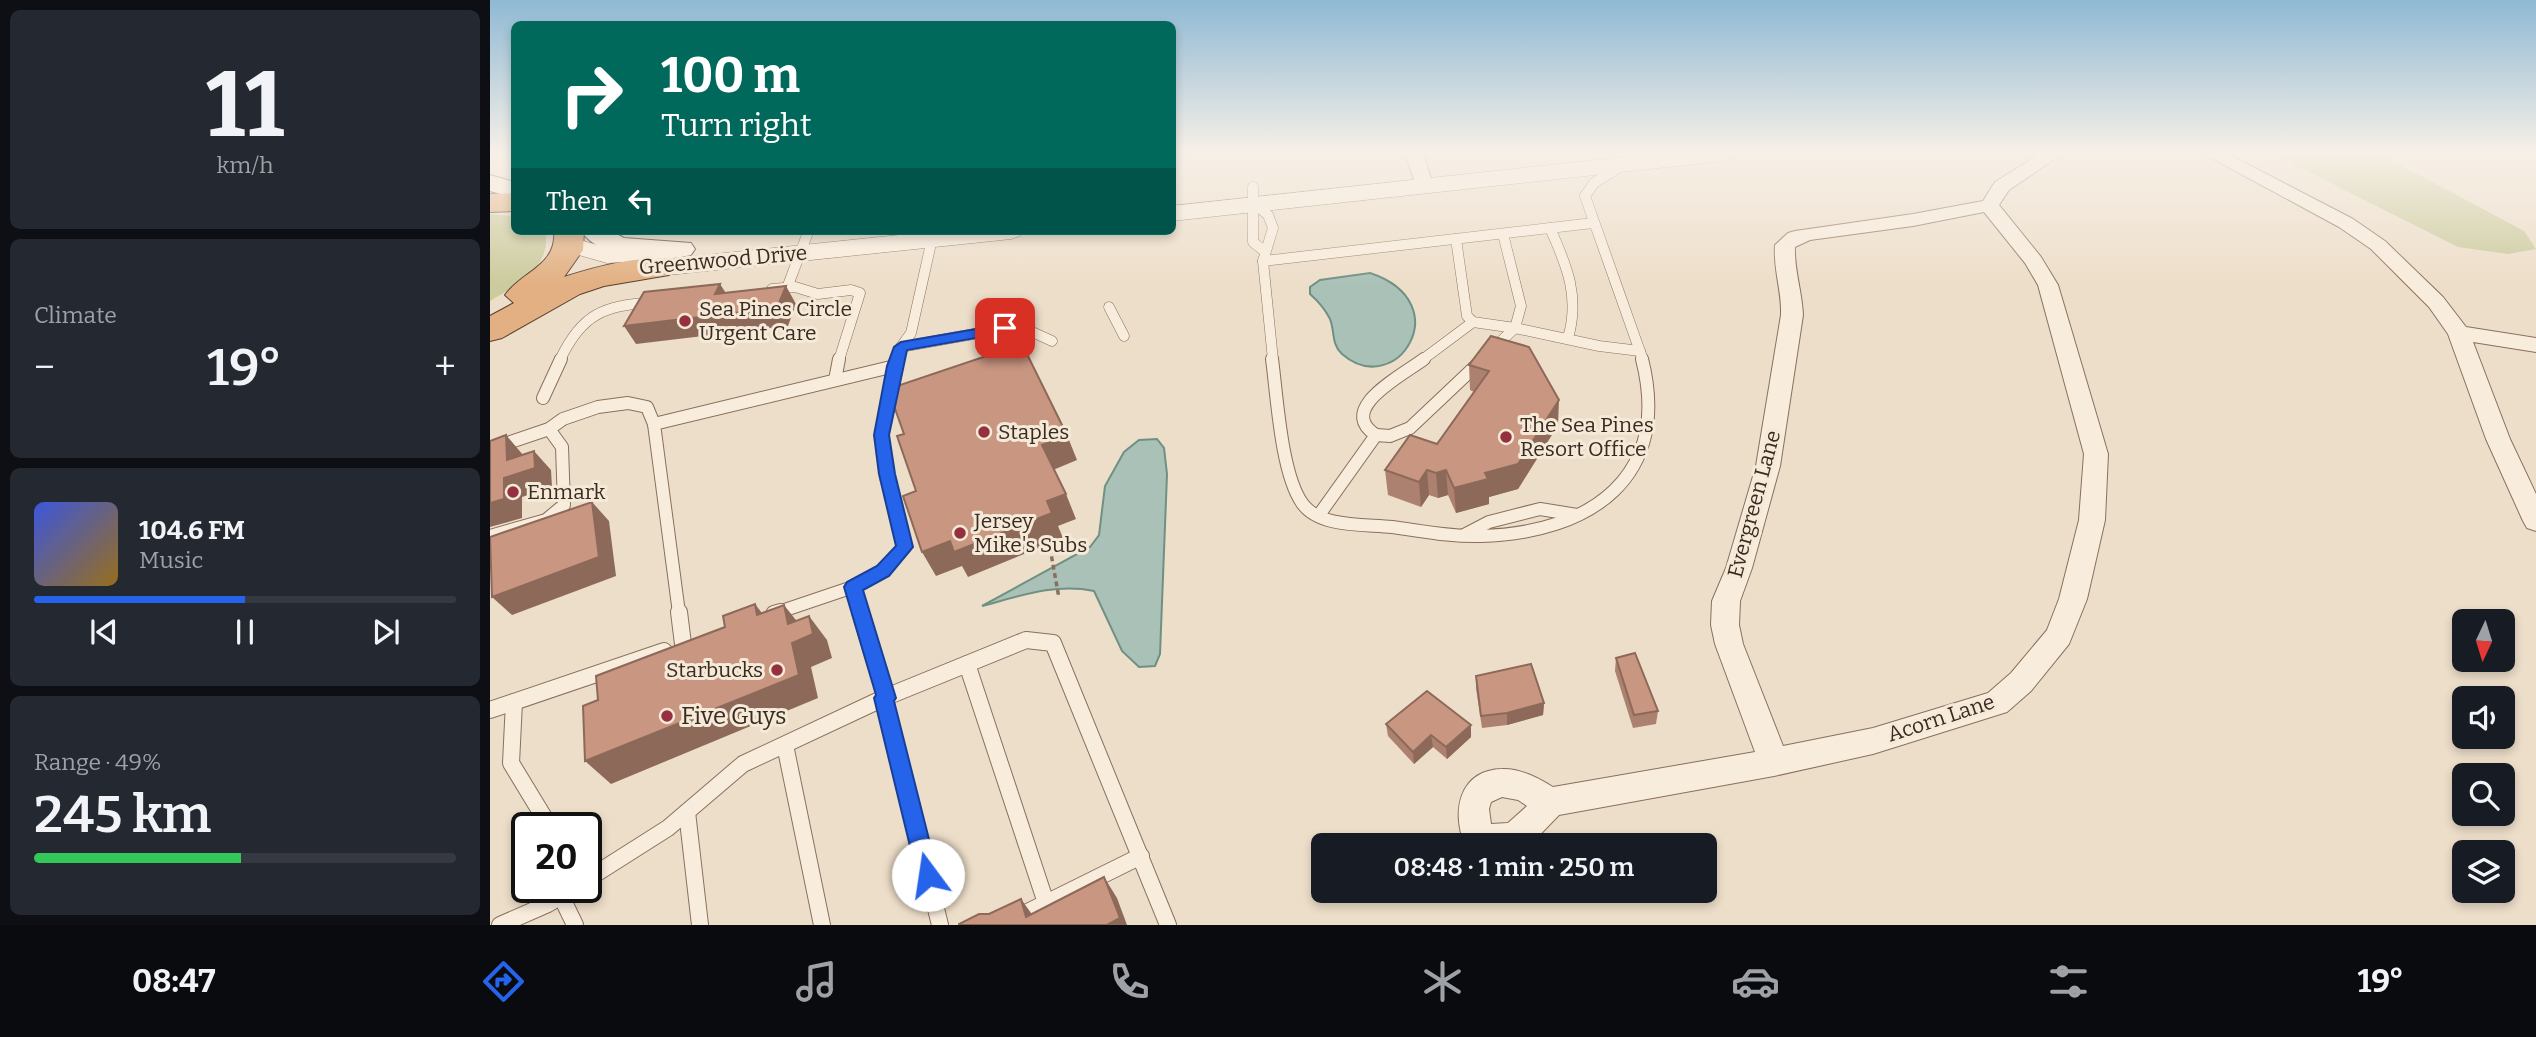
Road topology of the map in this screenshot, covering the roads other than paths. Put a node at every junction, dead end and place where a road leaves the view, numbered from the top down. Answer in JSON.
{"nodes":[{"id":1,"x":1249,"y":197,"type":"edge"},
{"id":2,"x":1254,"y":197,"type":"edge"},
{"id":3,"x":1255,"y":197,"type":"edge"},
{"id":4,"x":1585,"y":197,"type":"edge"},
{"id":5,"x":1994,"y":197,"type":"edge"},
{"id":6,"x":2295,"y":197,"type":"edge"},
{"id":7,"x":1989,"y":205,"type":"junction"},
{"id":8,"x":1176,"y":213,"type":"edge"},
{"id":9,"x":1593,"y":223,"type":"junction"},
{"id":10,"x":1549,"y":228,"type":"junction"},
{"id":11,"x":1503,"y":234,"type":"junction"},
{"id":12,"x":834,"y":235,"type":"edge"},
{"id":13,"x":972,"y":235,"type":"edge"},
{"id":14,"x":578,"y":236,"type":"edge"},
{"id":15,"x":932,"y":239,"type":"junction"},
{"id":16,"x":1456,"y":239,"type":"junction"},
{"id":17,"x":804,"y":244,"type":"junction"},
{"id":18,"x":1263,"y":255,"type":"junction"},
{"id":19,"x":670,"y":259,"type":"junction"},
{"id":20,"x":787,"y":288,"type":"junction"},
{"id":21,"x":761,"y":291,"type":"edge"},
{"id":22,"x":522,"y":295,"type":"junction"},
{"id":23,"x":670,"y":300,"type":"edge"},
{"id":24,"x":1109,"y":307,"type":"dead end"},
{"id":25,"x":490,"y":313,"type":"edge"},
{"id":26,"x":1473,"y":322,"type":"junction"},
{"id":27,"x":1516,"y":328,"type":"junction"},
{"id":28,"x":490,"y":330,"type":"edge"},
{"id":29,"x":2459,"y":333,"type":"junction"},
{"id":30,"x":1124,"y":336,"type":"dead end"},
{"id":31,"x":1568,"y":338,"type":"junction"},
{"id":32,"x":1052,"y":341,"type":"dead end"},
{"id":33,"x":2536,"y":345,"type":"edge"},
{"id":34,"x":901,"y":347,"type":"junction"},
{"id":35,"x":1640,"y":351,"type":"junction"},
{"id":36,"x":895,"y":366,"type":"junction"},
{"id":37,"x":835,"y":380,"type":"junction"},
{"id":38,"x":542,"y":398,"type":"dead end"},
{"id":39,"x":654,"y":424,"type":"junction"},
{"id":40,"x":549,"y":429,"type":"junction"},
{"id":41,"x":1376,"y":435,"type":"junction"},
{"id":42,"x":490,"y":449,"type":"edge"},
{"id":43,"x":1319,"y":515,"type":"junction"},
{"id":44,"x":2536,"y":521,"type":"edge"},
{"id":45,"x":490,"y":536,"type":"edge"},
{"id":46,"x":853,"y":587,"type":"junction"},
{"id":47,"x":762,"y":618,"type":"edge"},
{"id":48,"x":967,"y":664,"type":"junction"},
{"id":49,"x":885,"y":698,"type":"junction"},
{"id":50,"x":514,"y":702,"type":"junction"},
{"id":51,"x":490,"y":710,"type":"edge"},
{"id":52,"x":785,"y":745,"type":"junction"},
{"id":53,"x":1774,"y":762,"type":"junction"},
{"id":54,"x":1550,"y":802,"type":"dead end"},
{"id":55,"x":541,"y":812,"type":"edge"},
{"id":56,"x":687,"y":813,"type":"junction"},
{"id":57,"x":1141,"y":856,"type":"junction"},
{"id":58,"x":602,"y":870,"type":"edge"},
{"id":59,"x":541,"y":903,"type":"edge"},
{"id":60,"x":569,"y":903,"type":"edge"},
{"id":61,"x":1045,"y":903,"type":"junction"},
{"id":62,"x":500,"y":925,"type":"edge"},
{"id":63,"x":575,"y":925,"type":"edge"},
{"id":64,"x":700,"y":925,"type":"edge"},
{"id":65,"x":822,"y":925,"type":"edge"},
{"id":66,"x":940,"y":925,"type":"edge"},
{"id":67,"x":1001,"y":925,"type":"edge"},
{"id":68,"x":1168,"y":925,"type":"edge"}],
"edges":[{"from":1,"to":8,"type":"street"},
{"from":2,"to":18,"type":"lane"},
{"from":3,"to":18,"type":"lane"},
{"from":4,"to":9,"type":"lane"},
{"from":5,"to":7,"type":"street"},
{"from":6,"to":29,"type":"street"},
{"from":7,"to":53,"type":"street","name":"Evergreen Lane"},
{"from":7,"to":53,"type":"street","name":"Acorn Lane"},
{"from":9,"to":10,"type":"lane"},
{"from":9,"to":35,"type":"lane"},
{"from":10,"to":11,"type":"lane"},
{"from":10,"to":31,"type":"lane"},
{"from":11,"to":16,"type":"lane"},
{"from":11,"to":27,"type":"lane"},
{"from":12,"to":17,"type":"street","name":"Greenwood Drive"},
{"from":13,"to":15,"type":"street","name":"Greenwood Drive"},
{"from":14,"to":19,"type":"main road"},
{"from":14,"to":22,"type":"highway"},
{"from":15,"to":17,"type":"street","name":"Greenwood Drive"},
{"from":15,"to":34,"type":"lane"},
{"from":16,"to":18,"type":"lane"},
{"from":16,"to":26,"type":"lane"},
{"from":17,"to":19,"type":"street","name":"Greenwood Drive"},
{"from":17,"to":20,"type":"lane"},
{"from":18,"to":43,"type":"lane"},
{"from":19,"to":22,"type":"street","name":"Greenwood Drive"},
{"from":19,"to":28,"type":"highway"},
{"from":20,"to":21,"type":"lane"},
{"from":20,"to":37,"type":"lane"},
{"from":22,"to":25,"type":"highway"},
{"from":23,"to":38,"type":"lane"},
{"from":24,"to":30,"type":"lane"},
{"from":26,"to":27,"type":"lane"},
{"from":26,"to":41,"type":"lane"},
{"from":27,"to":31,"type":"lane"},
{"from":27,"to":41,"type":"lane"},
{"from":29,"to":33,"type":"street"},
{"from":29,"to":44,"type":"street"},
{"from":31,"to":35,"type":"lane"},
{"from":32,"to":34,"type":"lane"},
{"from":34,"to":36,"type":"lane"},
{"from":35,"to":43,"type":"lane"},
{"from":36,"to":37,"type":"lane"},
{"from":36,"to":46,"type":"lane"},
{"from":37,"to":39,"type":"lane"},
{"from":39,"to":40,"type":"lane"},
{"from":39,"to":50,"type":"lane"},
{"from":40,"to":42,"type":"lane"},
{"from":40,"to":45,"type":"lane"},
{"from":41,"to":43,"type":"lane"},
{"from":46,"to":47,"type":"lane"},
{"from":46,"to":49,"type":"lane"},
{"from":48,"to":49,"type":"lane"},
{"from":48,"to":57,"type":"lane"},
{"from":48,"to":61,"type":"lane"},
{"from":49,"to":52,"type":"lane"},
{"from":49,"to":66,"type":"lane"},
{"from":50,"to":51,"type":"lane"},
{"from":50,"to":55,"type":"lane"},
{"from":52,"to":56,"type":"lane"},
{"from":52,"to":65,"type":"lane"},
{"from":53,"to":54,"type":"street","name":"Acorn Lane"},
{"from":56,"to":58,"type":"lane"},
{"from":56,"to":64,"type":"lane"},
{"from":57,"to":61,"type":"lane"},
{"from":57,"to":68,"type":"lane"},
{"from":59,"to":62,"type":"lane"},
{"from":60,"to":63,"type":"lane"},
{"from":61,"to":67,"type":"lane"}]}
